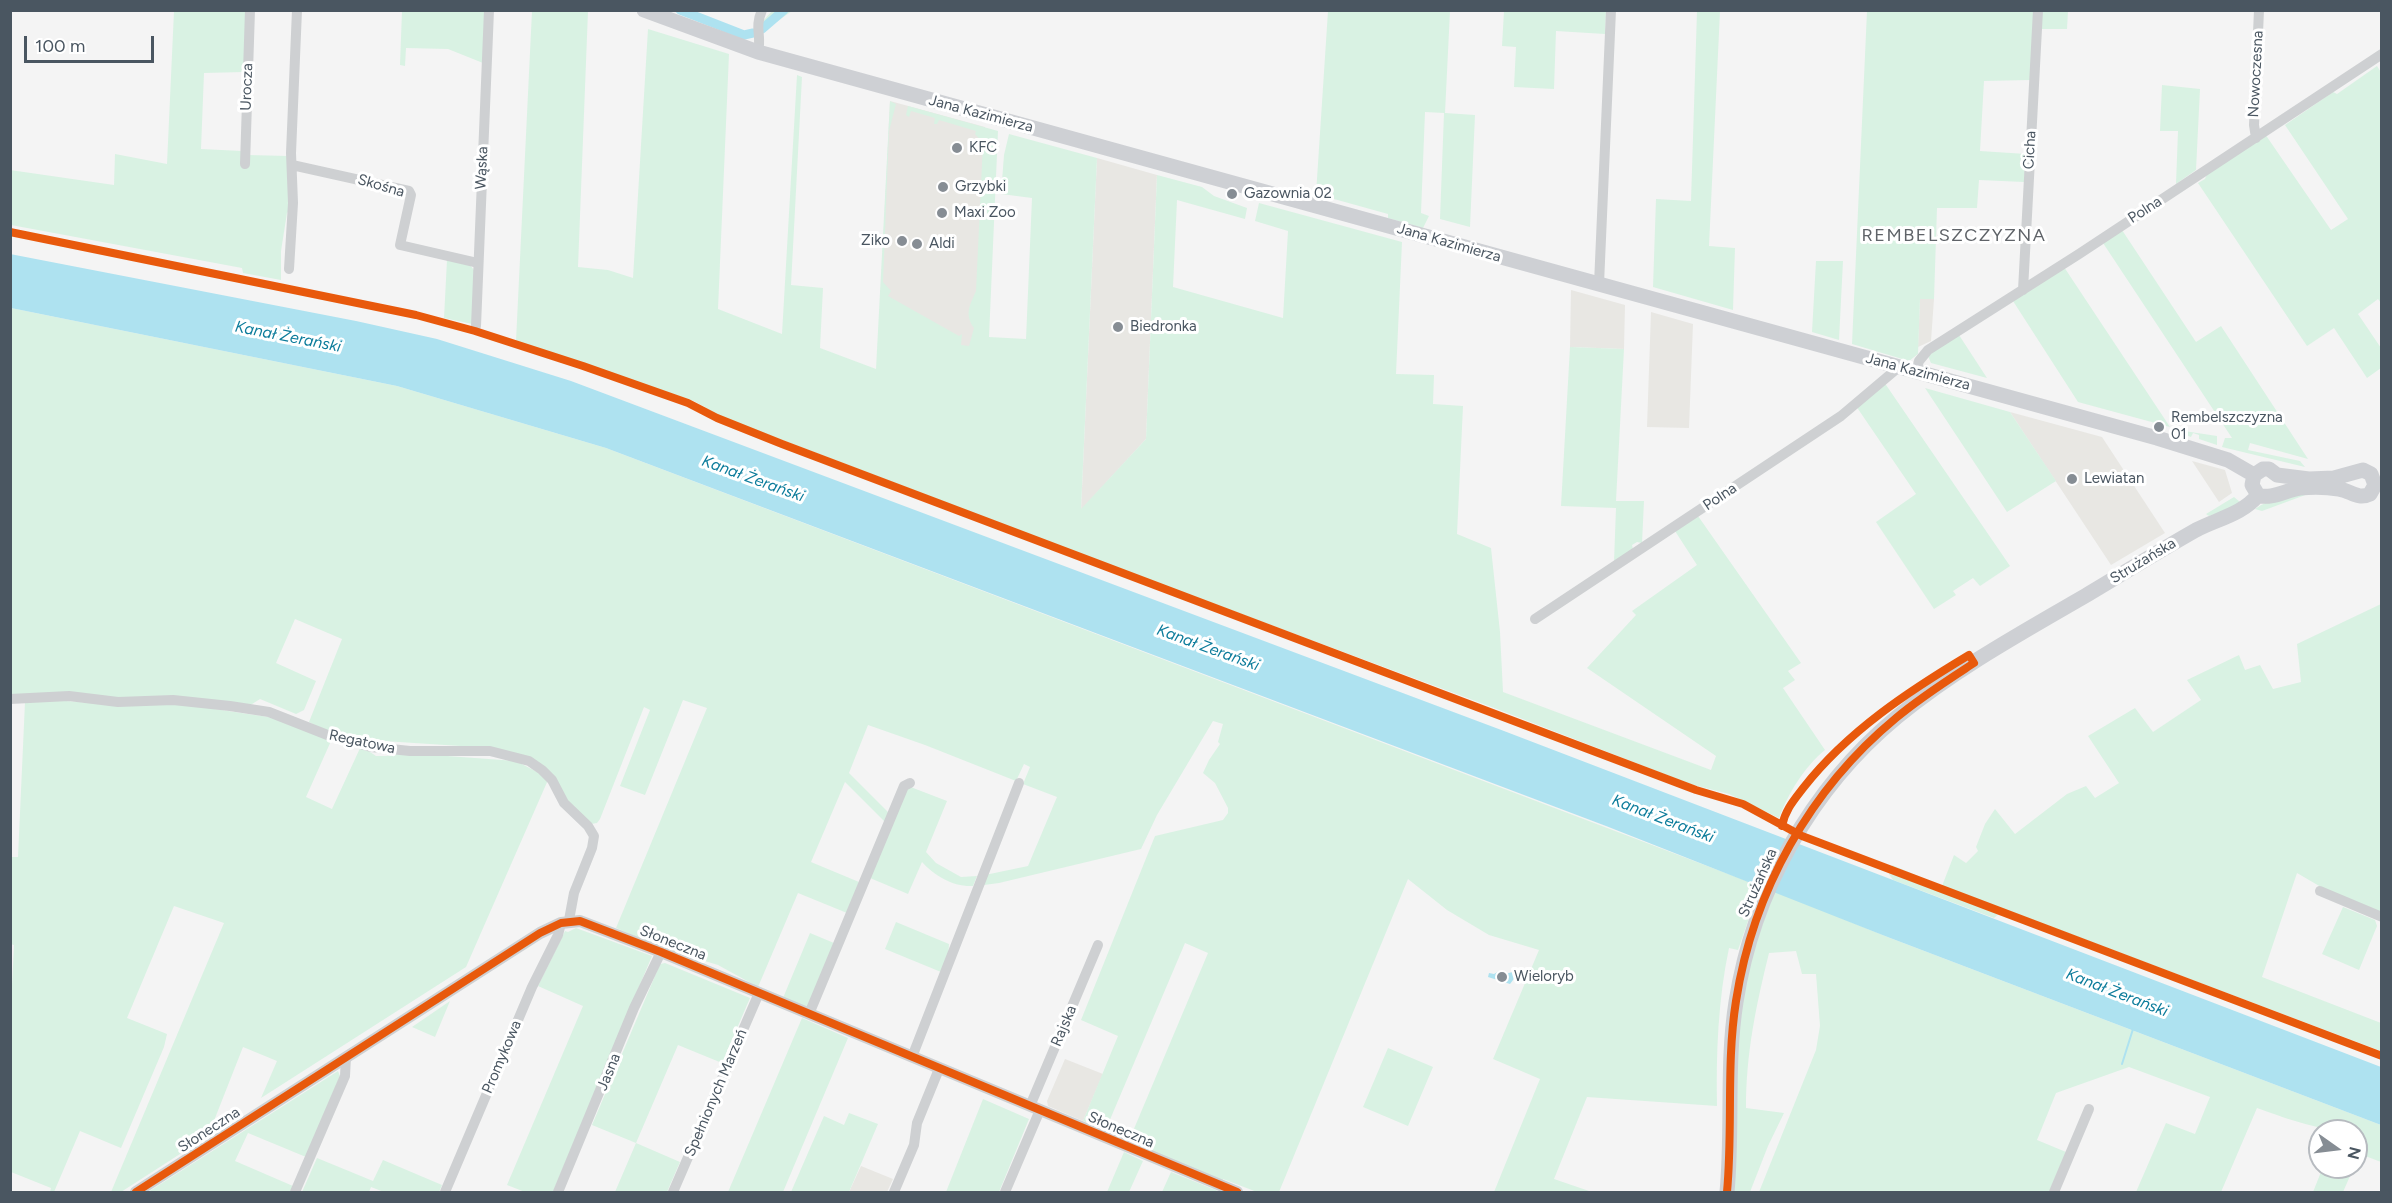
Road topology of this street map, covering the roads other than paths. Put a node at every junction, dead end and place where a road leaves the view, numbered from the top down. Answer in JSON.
{"nodes":[{"id":1,"x":250,"y":10,"type":"edge"},
{"id":2,"x":297,"y":10,"type":"edge"},
{"id":3,"x":489,"y":10,"type":"edge"},
{"id":4,"x":644,"y":10,"type":"edge"},
{"id":5,"x":762,"y":10,"type":"edge"},
{"id":6,"x":1611,"y":10,"type":"edge"},
{"id":7,"x":2038,"y":10,"type":"edge"},
{"id":8,"x":2259,"y":10,"type":"edge"},
{"id":9,"x":758,"y":52,"type":"junction"},
{"id":10,"x":2382,"y":54,"type":"edge"},
{"id":11,"x":2256,"y":138,"type":"junction"},
{"id":12,"x":244,"y":164,"type":"dead end"},
{"id":13,"x":292,"y":165,"type":"junction"},
{"id":14,"x":478,"y":263,"type":"junction"},
{"id":15,"x":289,"y":269,"type":"dead end"},
{"id":16,"x":1599,"y":284,"type":"junction"},
{"id":17,"x":2023,"y":290,"type":"junction"},
{"id":18,"x":476,"y":326,"type":"dead end"},
{"id":19,"x":1899,"y":367,"type":"junction"},
{"id":20,"x":1916,"y":371,"type":"junction"},
{"id":21,"x":2377,"y":471,"type":"edge"},
{"id":22,"x":2254,"y":475,"type":"junction"},
{"id":23,"x":2277,"y":475,"type":"junction"},
{"id":24,"x":2350,"y":483,"type":"junction"},
{"id":25,"x":2275,"y":494,"type":"junction"},
{"id":26,"x":2258,"y":495,"type":"junction"},
{"id":27,"x":2377,"y":496,"type":"edge"},
{"id":28,"x":1535,"y":619,"type":"dead end"},
{"id":29,"x":10,"y":699,"type":"edge"},
{"id":30,"x":910,"y":783,"type":"dead end"},
{"id":31,"x":1019,"y":783,"type":"dead end"},
{"id":32,"x":2320,"y":891,"type":"dead end"},
{"id":33,"x":2382,"y":917,"type":"edge"},
{"id":34,"x":565,"y":922,"type":"junction"},
{"id":35,"x":1098,"y":945,"type":"dead end"},
{"id":36,"x":661,"y":952,"type":"junction"},
{"id":37,"x":759,"y":993,"type":"junction"},
{"id":38,"x":809,"y":1014,"type":"junction"},
{"id":39,"x":346,"y":1057,"type":"junction"},
{"id":40,"x":912,"y":1057,"type":"junction"},
{"id":41,"x":939,"y":1069,"type":"junction"},
{"id":42,"x":1035,"y":1108,"type":"junction"},
{"id":43,"x":2089,"y":1109,"type":"dead end"},
{"id":44,"x":136,"y":1192,"type":"edge"},
{"id":45,"x":295,"y":1192,"type":"edge"},
{"id":46,"x":445,"y":1192,"type":"edge"},
{"id":47,"x":558,"y":1192,"type":"edge"},
{"id":48,"x":673,"y":1192,"type":"edge"},
{"id":49,"x":894,"y":1192,"type":"edge"},
{"id":50,"x":1005,"y":1192,"type":"edge"},
{"id":51,"x":1238,"y":1192,"type":"edge"},
{"id":52,"x":1727,"y":1192,"type":"edge"},
{"id":53,"x":2054,"y":1192,"type":"edge"}],
"edges":[{"from":1,"to":12,"type":"street","name":"Urocza"},
{"from":2,"to":13,"type":"street"},
{"from":3,"to":14,"type":"street","name":"Wąska"},
{"from":4,"to":9,"type":"main road","name":"Jana Kazimierza"},
{"from":5,"to":9,"type":"street"},
{"from":6,"to":16,"type":"street"},
{"from":7,"to":17,"type":"street","name":"Cicha"},
{"from":8,"to":11,"type":"street","name":"Nowoczesna"},
{"from":9,"to":16,"type":"main road","name":"Jana Kazimierza"},
{"from":10,"to":11,"type":"street","name":"Polna"},
{"from":11,"to":17,"type":"street","name":"Polna"},
{"from":13,"to":14,"type":"street","name":"Skośna"},
{"from":13,"to":15,"type":"street"},
{"from":14,"to":18,"type":"street","name":"Wąska"},
{"from":16,"to":19,"type":"main road","name":"Jana Kazimierza"},
{"from":17,"to":20,"type":"street","name":"Polna"},
{"from":19,"to":20,"type":"main road","name":"Jana Kazimierza"},
{"from":19,"to":28,"type":"street","name":"Polna"},
{"from":20,"to":22,"type":"main road","name":"Jana Kazimierza"},
{"from":21,"to":24,"type":"main road"},
{"from":21,"to":27,"type":"main road"},
{"from":22,"to":23,"type":"main road"},
{"from":22,"to":26,"type":"main road"},
{"from":23,"to":24,"type":"main road"},
{"from":23,"to":25,"type":"main road"},
{"from":24,"to":25,"type":"main road"},
{"from":24,"to":27,"type":"main road"},
{"from":25,"to":26,"type":"main road"},
{"from":26,"to":52,"type":"main road","name":"Strużańska"},
{"from":29,"to":34,"type":"street","name":"Regatowa"},
{"from":30,"to":38,"type":"street"},
{"from":31,"to":40,"type":"street"},
{"from":32,"to":33,"type":"street"},
{"from":34,"to":36,"type":"street","name":"Słoneczna"},
{"from":34,"to":39,"type":"street","name":"Słoneczna"},
{"from":34,"to":46,"type":"street","name":"Promykowa"},
{"from":35,"to":42,"type":"street","name":"Rajska"},
{"from":36,"to":37,"type":"street","name":"Słoneczna"},
{"from":36,"to":47,"type":"street","name":"Jasna"},
{"from":37,"to":38,"type":"street","name":"Słoneczna"},
{"from":37,"to":48,"type":"street","name":"Spełnionych Marzeń"},
{"from":38,"to":40,"type":"street","name":"Słoneczna"},
{"from":39,"to":44,"type":"street","name":"Słoneczna"},
{"from":39,"to":45,"type":"street"},
{"from":40,"to":41,"type":"street","name":"Słoneczna"},
{"from":41,"to":42,"type":"street","name":"Słoneczna"},
{"from":41,"to":49,"type":"street"},
{"from":42,"to":50,"type":"street","name":"Rajska"},
{"from":42,"to":51,"type":"street","name":"Słoneczna"},
{"from":43,"to":53,"type":"street"}]}
